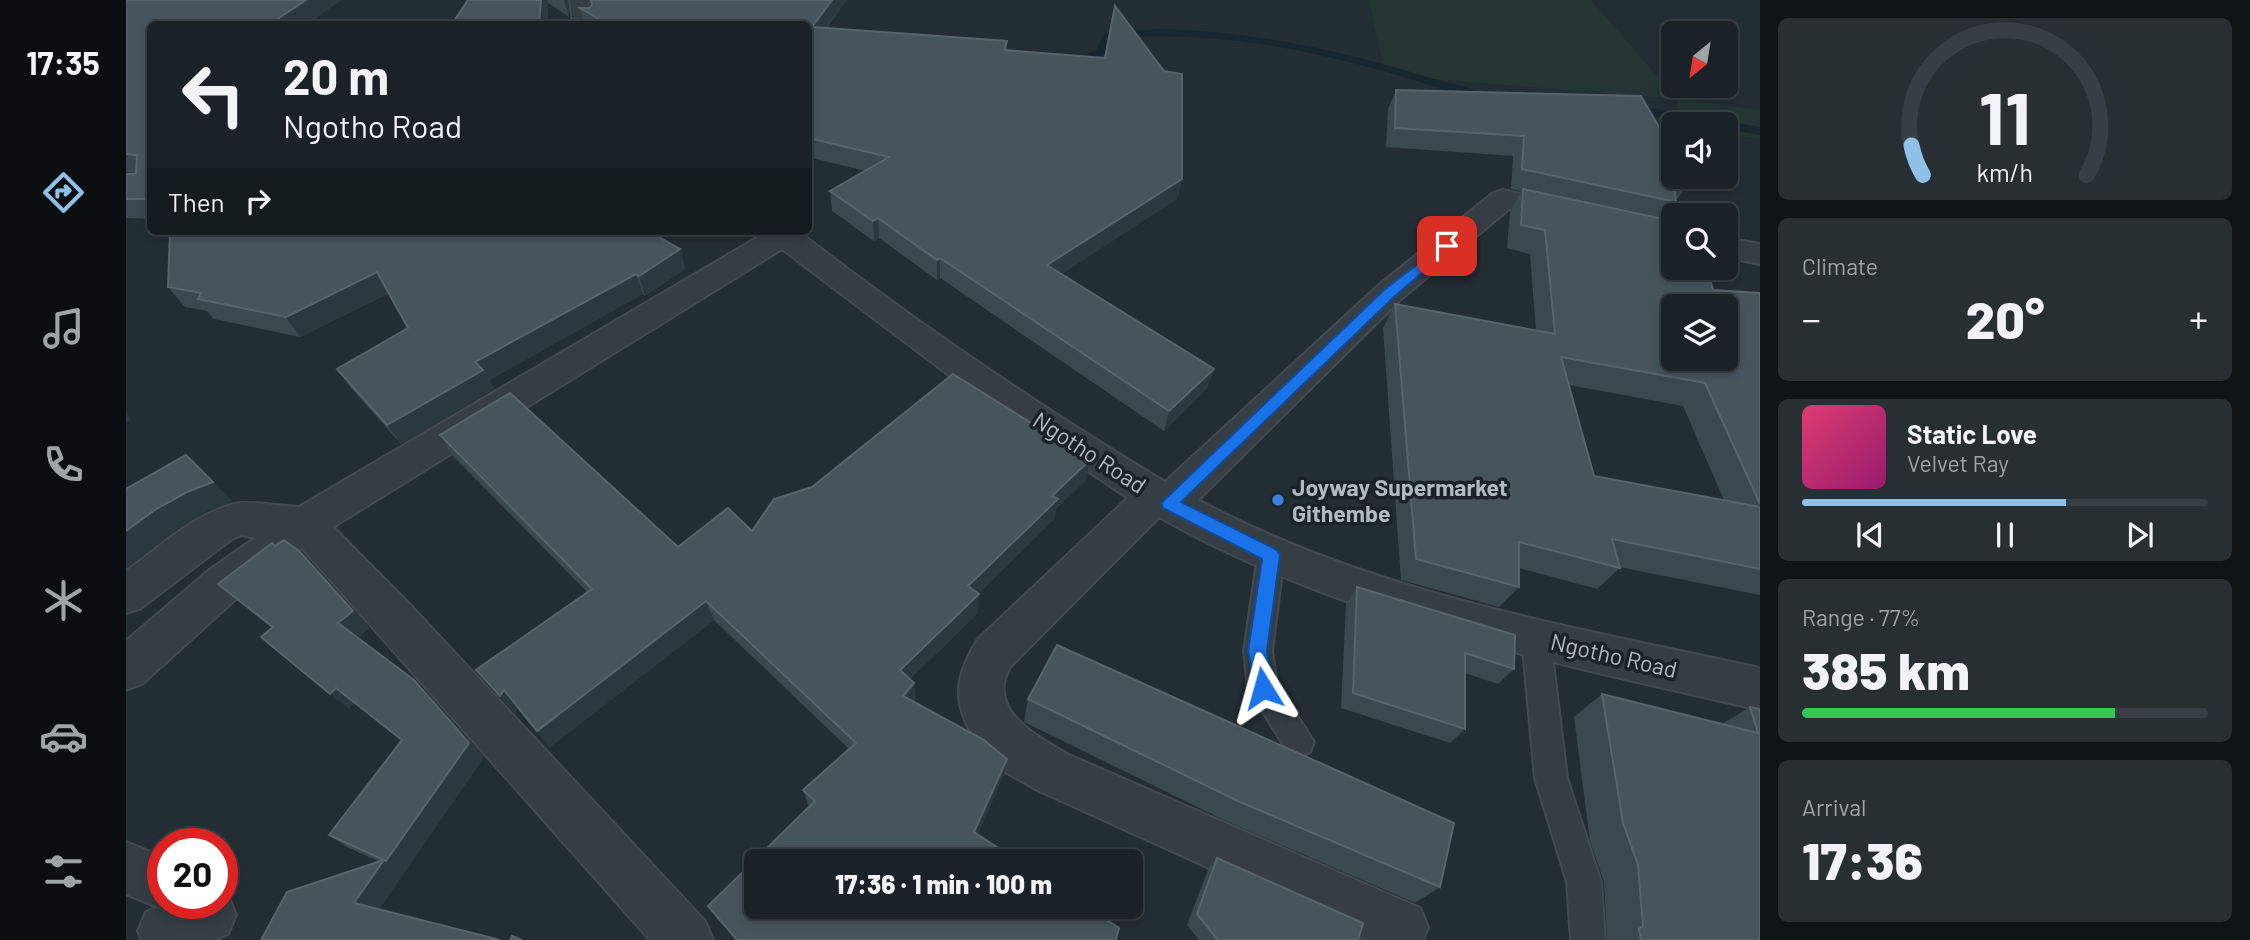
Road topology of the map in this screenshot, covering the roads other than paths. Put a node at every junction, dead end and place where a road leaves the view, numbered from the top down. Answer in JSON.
{"nodes":[{"id":1,"x":581,"y":0,"type":"edge"},
{"id":2,"x":583,"y":21,"type":"edge"},
{"id":3,"x":1595,"y":219,"type":"edge"},
{"id":4,"x":779,"y":235,"type":"edge"},
{"id":5,"x":784,"y":235,"type":"edge"},
{"id":6,"x":1738,"y":250,"type":"edge"},
{"id":7,"x":1760,"y":254,"type":"edge"},
{"id":8,"x":1162,"y":499,"type":"junction"},
{"id":9,"x":305,"y":524,"type":"junction"},
{"id":10,"x":1271,"y":555,"type":"junction"},
{"id":11,"x":126,"y":595,"type":"edge"},
{"id":12,"x":1536,"y":638,"type":"junction"},
{"id":13,"x":126,"y":669,"type":"edge"},
{"id":14,"x":1760,"y":689,"type":"edge"},
{"id":15,"x":1299,"y":742,"type":"dead end"},
{"id":16,"x":126,"y":868,"type":"edge"},
{"id":17,"x":147,"y":885,"type":"edge"},
{"id":18,"x":1401,"y":927,"type":"dead end"},
{"id":19,"x":686,"y":940,"type":"edge"},
{"id":20,"x":1588,"y":940,"type":"edge"}],
"edges":[{"from":1,"to":2,"type":"street"},
{"from":3,"to":8,"type":"street"},
{"from":4,"to":9,"type":"street"},
{"from":5,"to":8,"type":"street","name":"Ngotho Road"},
{"from":6,"to":7,"type":"street"},
{"from":8,"to":10,"type":"street","name":"Ngotho Road"},
{"from":8,"to":18,"type":"street"},
{"from":9,"to":11,"type":"street"},
{"from":9,"to":13,"type":"street"},
{"from":9,"to":19,"type":"street"},
{"from":10,"to":12,"type":"street","name":"Ngotho Road"},
{"from":10,"to":15,"type":"lane"},
{"from":12,"to":14,"type":"street","name":"Ngotho Road"},
{"from":12,"to":20,"type":"lane"},
{"from":16,"to":17,"type":"street"}]}
